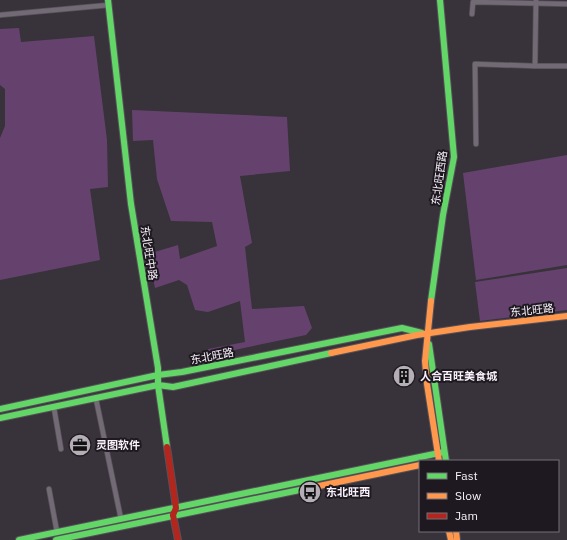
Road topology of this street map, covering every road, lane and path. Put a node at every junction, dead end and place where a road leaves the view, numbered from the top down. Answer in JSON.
{"nodes":[{"id":1,"x":440,"y":0,"type":"edge"},
{"id":2,"x":536,"y":2,"type":"edge"},
{"id":3,"x":108,"y":3,"type":"edge"},
{"id":4,"x":567,"y":4,"type":"edge"},
{"id":5,"x":472,"y":14,"type":"dead end"},
{"id":6,"x":0,"y":15,"type":"edge"},
{"id":7,"x":535,"y":66,"type":"junction"},
{"id":8,"x":567,"y":66,"type":"edge"},
{"id":9,"x":476,"y":144,"type":"dead end"},
{"id":10,"x":567,"y":316,"type":"edge"},
{"id":11,"x":427,"y":334,"type":"junction"},
{"id":12,"x":158,"y":375,"type":"junction"},
{"id":13,"x":158,"y":385,"type":"junction"},
{"id":14,"x":96,"y":399,"type":"junction"},
{"id":15,"x":54,"y":408,"type":"junction"},
{"id":16,"x":0,"y":409,"type":"edge"},
{"id":17,"x":0,"y":418,"type":"edge"},
{"id":18,"x":61,"y":450,"type":"dead end"},
{"id":19,"x":441,"y":453,"type":"junction"},
{"id":20,"x":442,"y":460,"type":"edge"},
{"id":21,"x":419,"y":465,"type":"edge"},
{"id":22,"x":49,"y":489,"type":"dead end"},
{"id":23,"x":176,"y":508,"type":"junction"},
{"id":24,"x":173,"y":515,"type":"junction"},
{"id":25,"x":121,"y":519,"type":"junction"},
{"id":26,"x":57,"y":532,"type":"junction"},
{"id":27,"x":19,"y":540,"type":"edge"},
{"id":28,"x":56,"y":540,"type":"edge"},
{"id":29,"x":178,"y":540,"type":"edge"}],
"edges":[{"from":1,"to":11,"type":"street","name":"东北旺西路"},
{"from":2,"to":4,"type":"street"},
{"from":2,"to":5,"type":"street"},
{"from":2,"to":7,"type":"street"},
{"from":3,"to":6,"type":"street"},
{"from":3,"to":12,"type":"street","name":"东北旺中路"},
{"from":7,"to":8,"type":"street"},
{"from":7,"to":9,"type":"street"},
{"from":10,"to":11,"type":"street","name":"东北旺路"},
{"from":11,"to":12,"type":"street","name":"东北旺路"},
{"from":11,"to":13,"type":"street","name":"东北旺路"},
{"from":11,"to":19,"type":"street","name":"东北旺西路"},
{"from":12,"to":13,"type":"street","name":"东北旺中路"},
{"from":12,"to":16,"type":"street","name":"东北旺路"},
{"from":13,"to":14,"type":"street","name":"东北旺路"},
{"from":13,"to":23,"type":"street","name":"东北旺中路"},
{"from":14,"to":15,"type":"street","name":"东北旺路"},
{"from":14,"to":25,"type":"street"},
{"from":15,"to":17,"type":"street","name":"东北旺路"},
{"from":15,"to":18,"type":"street"},
{"from":19,"to":20,"type":"street","name":"东北旺西路"},
{"from":19,"to":23,"type":"street"},
{"from":21,"to":24,"type":"street"},
{"from":22,"to":26,"type":"street"},
{"from":23,"to":24,"type":"street"},
{"from":23,"to":25,"type":"street"},
{"from":24,"to":28,"type":"street"},
{"from":24,"to":29,"type":"street"},
{"from":25,"to":26,"type":"street"},
{"from":26,"to":27,"type":"street"}]}
